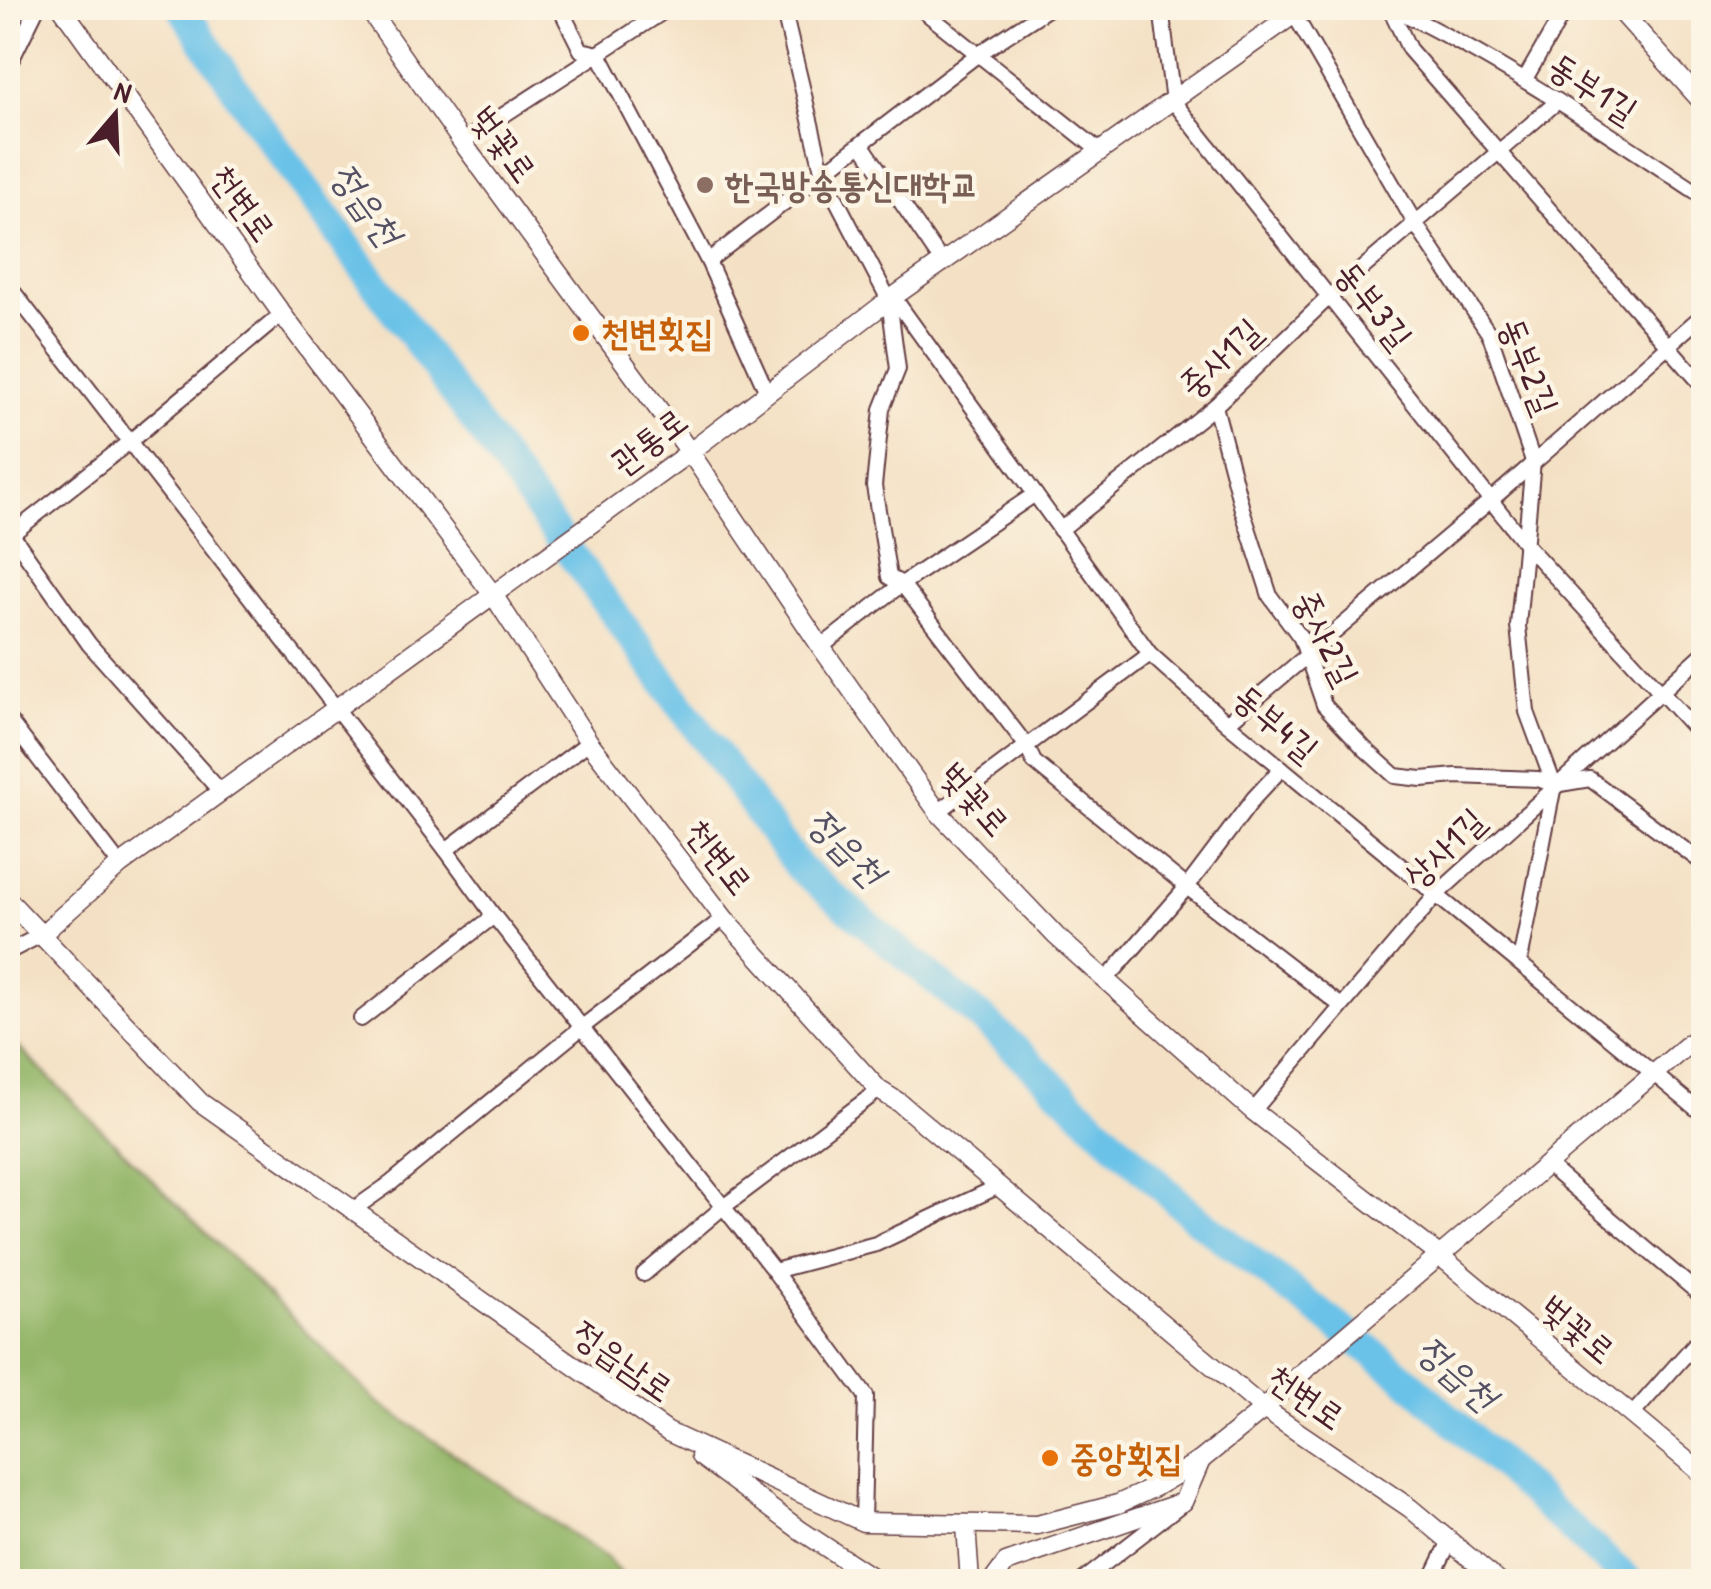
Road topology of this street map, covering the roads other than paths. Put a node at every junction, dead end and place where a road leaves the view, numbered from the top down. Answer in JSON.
{"nodes":[{"id":1,"x":37,"y":8,"type":"edge"},
{"id":2,"x":62,"y":8,"type":"edge"},
{"id":3,"x":368,"y":8,"type":"edge"},
{"id":4,"x":560,"y":8,"type":"edge"},
{"id":5,"x":669,"y":8,"type":"edge"},
{"id":6,"x":783,"y":8,"type":"edge"},
{"id":7,"x":920,"y":8,"type":"edge"},
{"id":8,"x":1048,"y":8,"type":"edge"},
{"id":9,"x":1162,"y":8,"type":"edge"},
{"id":10,"x":1391,"y":8,"type":"edge"},
{"id":11,"x":1566,"y":8,"type":"edge"},
{"id":12,"x":1618,"y":8,"type":"edge"},
{"id":13,"x":1298,"y":10,"type":"edge"},
{"id":14,"x":599,"y":54,"type":"junction"},
{"id":15,"x":977,"y":55,"type":"junction"},
{"id":16,"x":8,"y":67,"type":"edge"},
{"id":17,"x":1526,"y":80,"type":"junction"},
{"id":18,"x":1558,"y":101,"type":"junction"},
{"id":19,"x":1173,"y":102,"type":"junction"},
{"id":20,"x":1704,"y":104,"type":"edge"},
{"id":21,"x":462,"y":142,"type":"junction"},
{"id":22,"x":862,"y":145,"type":"junction"},
{"id":23,"x":1101,"y":152,"type":"junction"},
{"id":24,"x":1500,"y":154,"type":"junction"},
{"id":25,"x":823,"y":174,"type":"junction"},
{"id":26,"x":1704,"y":196,"type":"edge"},
{"id":27,"x":1416,"y":225,"type":"junction"},
{"id":28,"x":708,"y":261,"type":"junction"},
{"id":29,"x":942,"y":262,"type":"junction"},
{"id":30,"x":8,"y":285,"type":"edge"},
{"id":31,"x":1329,"y":297,"type":"junction"},
{"id":32,"x":892,"y":299,"type":"junction"},
{"id":33,"x":282,"y":314,"type":"junction"},
{"id":34,"x":1704,"y":314,"type":"edge"},
{"id":35,"x":1668,"y":345,"type":"junction"},
{"id":36,"x":1704,"y":387,"type":"edge"},
{"id":37,"x":767,"y":392,"type":"junction"},
{"id":38,"x":1215,"y":406,"type":"junction"},
{"id":39,"x":128,"y":444,"type":"junction"},
{"id":40,"x":690,"y":452,"type":"junction"},
{"id":41,"x":1533,"y":461,"type":"junction"},
{"id":42,"x":1035,"y":494,"type":"junction"},
{"id":43,"x":1490,"y":502,"type":"junction"},
{"id":44,"x":1060,"y":530,"type":"junction"},
{"id":45,"x":9,"y":533,"type":"edge"},
{"id":46,"x":1528,"y":546,"type":"junction"},
{"id":47,"x":902,"y":584,"type":"junction"},
{"id":48,"x":494,"y":596,"type":"junction"},
{"id":49,"x":821,"y":647,"type":"junction"},
{"id":50,"x":1704,"y":653,"type":"edge"},
{"id":51,"x":1150,"y":654,"type":"junction"},
{"id":52,"x":1306,"y":655,"type":"junction"},
{"id":53,"x":1660,"y":690,"type":"junction"},
{"id":54,"x":336,"y":710,"type":"junction"},
{"id":55,"x":8,"y":719,"type":"edge"},
{"id":56,"x":1228,"y":723,"type":"junction"},
{"id":57,"x":1704,"y":740,"type":"edge"},
{"id":58,"x":589,"y":742,"type":"junction"},
{"id":59,"x":1026,"y":745,"type":"junction"},
{"id":60,"x":1282,"y":768,"type":"junction"},
{"id":61,"x":1554,"y":785,"type":"junction"},
{"id":62,"x":222,"y":792,"type":"junction"},
{"id":63,"x":938,"y":812,"type":"junction"},
{"id":64,"x":446,"y":850,"type":"junction"},
{"id":65,"x":1704,"y":864,"type":"edge"},
{"id":66,"x":120,"y":865,"type":"junction"},
{"id":67,"x":1187,"y":887,"type":"junction"},
{"id":68,"x":1437,"y":894,"type":"junction"},
{"id":69,"x":8,"y":900,"type":"edge"},
{"id":70,"x":494,"y":916,"type":"junction"},
{"id":71,"x":724,"y":918,"type":"junction"},
{"id":72,"x":41,"y":935,"type":"junction"},
{"id":73,"x":8,"y":952,"type":"edge"},
{"id":74,"x":1520,"y":961,"type":"junction"},
{"id":75,"x":1105,"y":981,"type":"junction"},
{"id":76,"x":1340,"y":1005,"type":"junction"},
{"id":77,"x":361,"y":1018,"type":"dead end"},
{"id":78,"x":581,"y":1028,"type":"junction"},
{"id":79,"x":1704,"y":1031,"type":"edge"},
{"id":80,"x":1656,"y":1074,"type":"junction"},
{"id":81,"x":879,"y":1090,"type":"junction"},
{"id":82,"x":1253,"y":1111,"type":"junction"},
{"id":83,"x":1704,"y":1114,"type":"edge"},
{"id":84,"x":1546,"y":1164,"type":"junction"},
{"id":85,"x":998,"y":1187,"type":"junction"},
{"id":86,"x":722,"y":1208,"type":"junction"},
{"id":87,"x":354,"y":1210,"type":"junction"},
{"id":88,"x":1439,"y":1256,"type":"junction"},
{"id":89,"x":774,"y":1271,"type":"junction"},
{"id":90,"x":644,"y":1274,"type":"dead end"},
{"id":91,"x":1704,"y":1298,"type":"edge"},
{"id":92,"x":1704,"y":1334,"type":"edge"},
{"id":93,"x":1264,"y":1409,"type":"junction"},
{"id":94,"x":1631,"y":1416,"type":"junction"},
{"id":95,"x":668,"y":1432,"type":"junction"},
{"id":96,"x":1200,"y":1460,"type":"junction"},
{"id":97,"x":1704,"y":1475,"type":"edge"},
{"id":98,"x":1183,"y":1502,"type":"junction"},
{"id":99,"x":863,"y":1522,"type":"junction"},
{"id":100,"x":966,"y":1525,"type":"junction"},
{"id":101,"x":1450,"y":1541,"type":"junction"},
{"id":102,"x":880,"y":1582,"type":"edge"},
{"id":103,"x":970,"y":1582,"type":"edge"},
{"id":104,"x":992,"y":1582,"type":"edge"},
{"id":105,"x":1082,"y":1582,"type":"edge"},
{"id":106,"x":1430,"y":1582,"type":"edge"},
{"id":107,"x":1499,"y":1582,"type":"edge"}],
"edges":[{"from":1,"to":16,"type":"street"},
{"from":2,"to":33,"type":"street","name":"천변로"},
{"from":3,"to":21,"type":"street","name":"벚꽃로"},
{"from":4,"to":14,"type":"street"},
{"from":5,"to":14,"type":"street"},
{"from":6,"to":25,"type":"street"},
{"from":7,"to":15,"type":"street"},
{"from":8,"to":15,"type":"street"},
{"from":9,"to":19,"type":"street"},
{"from":10,"to":17,"type":"street","name":"동부1길"},
{"from":10,"to":24,"type":"street"},
{"from":11,"to":17,"type":"street"},
{"from":12,"to":20,"type":"street"},
{"from":13,"to":19,"type":"street","name":"관통로"},
{"from":13,"to":27,"type":"street","name":"동부2길"},
{"from":14,"to":21,"type":"street"},
{"from":14,"to":28,"type":"street"},
{"from":15,"to":22,"type":"street"},
{"from":15,"to":23,"type":"street"},
{"from":17,"to":18,"type":"street","name":"동부1길"},
{"from":18,"to":24,"type":"street","name":"중사1길"},
{"from":18,"to":26,"type":"street","name":"동부1길"},
{"from":19,"to":23,"type":"street","name":"관통로"},
{"from":19,"to":31,"type":"street","name":"동부3길"},
{"from":21,"to":40,"type":"street","name":"벚꽃로"},
{"from":22,"to":25,"type":"street"},
{"from":22,"to":29,"type":"street"},
{"from":23,"to":29,"type":"street","name":"관통로"},
{"from":24,"to":27,"type":"street","name":"중사1길"},
{"from":24,"to":35,"type":"street"},
{"from":25,"to":28,"type":"street"},
{"from":25,"to":32,"type":"street"},
{"from":27,"to":31,"type":"street","name":"중사1길"},
{"from":27,"to":41,"type":"street","name":"동부2길"},
{"from":28,"to":37,"type":"street"},
{"from":29,"to":32,"type":"street","name":"관통로"},
{"from":30,"to":39,"type":"street"},
{"from":31,"to":38,"type":"street","name":"중사1길"},
{"from":31,"to":43,"type":"street","name":"동부3길"},
{"from":32,"to":37,"type":"street","name":"관통로"},
{"from":32,"to":42,"type":"street","name":"동부4길"},
{"from":32,"to":47,"type":"street"},
{"from":33,"to":39,"type":"street"},
{"from":33,"to":48,"type":"street","name":"천변로"},
{"from":34,"to":35,"type":"street"},
{"from":35,"to":36,"type":"street"},
{"from":35,"to":41,"type":"street"},
{"from":37,"to":40,"type":"street","name":"관통로"},
{"from":38,"to":44,"type":"street","name":"중사1길"},
{"from":38,"to":52,"type":"street","name":"중사2길"},
{"from":39,"to":45,"type":"street"},
{"from":39,"to":54,"type":"street"},
{"from":40,"to":48,"type":"street","name":"관통로"},
{"from":40,"to":49,"type":"street","name":"벚꽃로"},
{"from":41,"to":43,"type":"street"},
{"from":41,"to":46,"type":"street","name":"동부2길"},
{"from":42,"to":44,"type":"street","name":"동부4길"},
{"from":42,"to":47,"type":"street"},
{"from":43,"to":46,"type":"street","name":"동부3길"},
{"from":43,"to":52,"type":"street"},
{"from":44,"to":51,"type":"street","name":"동부4길"},
{"from":45,"to":62,"type":"street"},
{"from":46,"to":53,"type":"street","name":"동부3길"},
{"from":46,"to":61,"type":"street","name":"동부2길"},
{"from":47,"to":49,"type":"street"},
{"from":47,"to":59,"type":"street"},
{"from":48,"to":54,"type":"street","name":"관통로"},
{"from":48,"to":58,"type":"street","name":"천변로"},
{"from":49,"to":63,"type":"street","name":"벚꽃로"},
{"from":50,"to":53,"type":"street","name":"상사1길"},
{"from":51,"to":56,"type":"street","name":"동부4길"},
{"from":51,"to":59,"type":"street"},
{"from":52,"to":56,"type":"street"},
{"from":52,"to":61,"type":"street","name":"중사2길"},
{"from":53,"to":57,"type":"street","name":"동부3길"},
{"from":53,"to":61,"type":"street","name":"상사1길"},
{"from":54,"to":62,"type":"street","name":"관통로"},
{"from":54,"to":64,"type":"street"},
{"from":55,"to":66,"type":"street"},
{"from":56,"to":60,"type":"street","name":"동부4길"},
{"from":58,"to":64,"type":"street"},
{"from":58,"to":71,"type":"street","name":"천변로"},
{"from":59,"to":63,"type":"street"},
{"from":59,"to":67,"type":"street"},
{"from":60,"to":67,"type":"street"},
{"from":60,"to":68,"type":"street","name":"동부4길"},
{"from":61,"to":65,"type":"street","name":"중사2길"},
{"from":61,"to":68,"type":"street","name":"상사1길"},
{"from":61,"to":74,"type":"street"},
{"from":62,"to":66,"type":"street","name":"관통로"},
{"from":63,"to":75,"type":"street","name":"벚꽃로"},
{"from":64,"to":70,"type":"street"},
{"from":66,"to":72,"type":"street","name":"관통로"},
{"from":67,"to":75,"type":"street"},
{"from":67,"to":76,"type":"street"},
{"from":68,"to":74,"type":"street","name":"동부4길"},
{"from":68,"to":76,"type":"street","name":"상사1길"},
{"from":69,"to":72,"type":"street","name":"정읍남로"},
{"from":70,"to":77,"type":"street"},
{"from":70,"to":78,"type":"street"},
{"from":71,"to":78,"type":"street"},
{"from":71,"to":81,"type":"street","name":"천변로"},
{"from":72,"to":73,"type":"street"},
{"from":72,"to":87,"type":"street","name":"정읍남로"},
{"from":74,"to":80,"type":"street","name":"동부4길"},
{"from":75,"to":82,"type":"street","name":"벚꽃로"},
{"from":76,"to":82,"type":"street","name":"상사1길"},
{"from":78,"to":86,"type":"street"},
{"from":78,"to":87,"type":"street"},
{"from":79,"to":80,"type":"street","name":"정읍남로"},
{"from":80,"to":83,"type":"street","name":"동부4길"},
{"from":80,"to":84,"type":"street","name":"정읍남로"},
{"from":81,"to":85,"type":"street","name":"천변로"},
{"from":81,"to":86,"type":"street"},
{"from":82,"to":88,"type":"street","name":"벚꽃로"},
{"from":84,"to":88,"type":"street","name":"정읍남로"},
{"from":84,"to":91,"type":"street"},
{"from":85,"to":89,"type":"street"},
{"from":85,"to":93,"type":"street","name":"천변로"},
{"from":86,"to":89,"type":"street"},
{"from":86,"to":90,"type":"street"},
{"from":87,"to":95,"type":"street","name":"정읍남로"},
{"from":88,"to":93,"type":"street","name":"정읍남로"},
{"from":88,"to":94,"type":"street","name":"벚꽃로"},
{"from":89,"to":99,"type":"street"},
{"from":92,"to":94,"type":"street"},
{"from":93,"to":96,"type":"street","name":"정읍남로"},
{"from":93,"to":101,"type":"street","name":"천변로"},
{"from":94,"to":97,"type":"street","name":"벚꽃로"},
{"from":95,"to":99,"type":"street","name":"정읍남로"},
{"from":95,"to":102,"type":"street"},
{"from":96,"to":98,"type":"street"},
{"from":96,"to":100,"type":"street","name":"정읍남로"},
{"from":98,"to":104,"type":"street"},
{"from":98,"to":105,"type":"street"},
{"from":99,"to":100,"type":"street","name":"정읍남로"},
{"from":100,"to":103,"type":"street"},
{"from":101,"to":106,"type":"street"},
{"from":101,"to":107,"type":"street","name":"천변로"}]}
